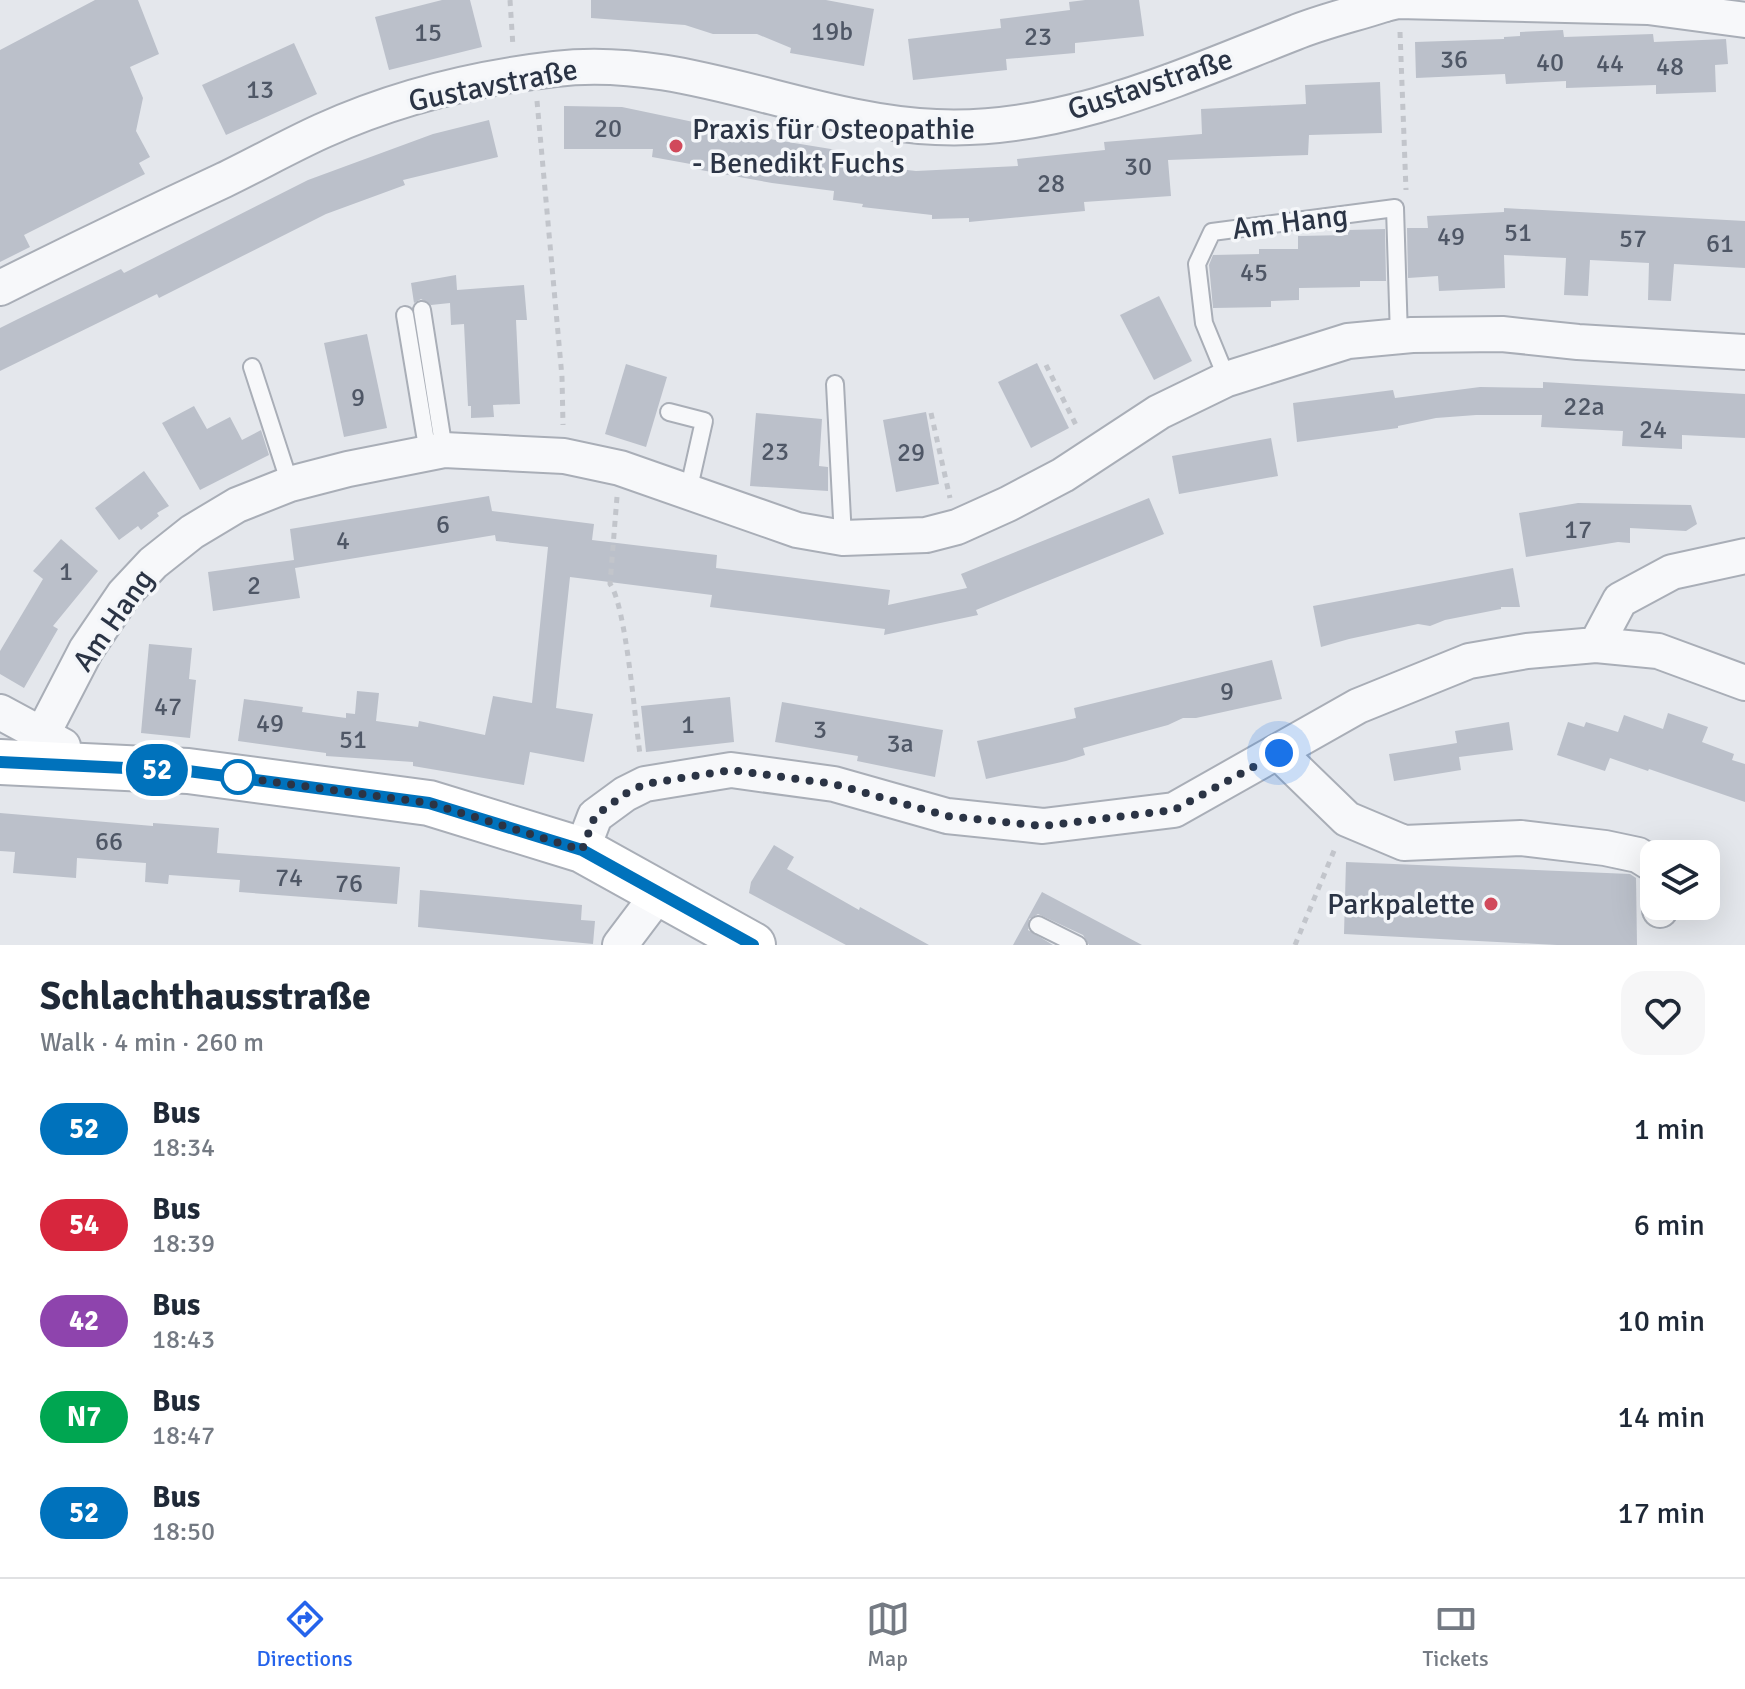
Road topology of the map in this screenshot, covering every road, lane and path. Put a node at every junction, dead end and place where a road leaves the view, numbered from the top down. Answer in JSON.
{"nodes":[{"id":1,"x":510,"y":0,"type":"edge"},
{"id":2,"x":1391,"y":2,"type":"edge"},
{"id":3,"x":1745,"y":20,"type":"edge"},
{"id":4,"x":524,"y":74,"type":"junction"},
{"id":5,"x":1405,"y":183,"type":"dead end"},
{"id":6,"x":0,"y":288,"type":"edge"},
{"id":7,"x":413,"y":313,"type":"dead end"},
{"id":8,"x":1399,"y":337,"type":"junction"},
{"id":9,"x":1745,"y":352,"type":"edge"},
{"id":10,"x":1046,"y":365,"type":"dead end"},
{"id":11,"x":252,"y":367,"type":"dead end"},
{"id":12,"x":1227,"y":379,"type":"junction"},
{"id":13,"x":835,"y":384,"type":"dead end"},
{"id":14,"x":669,"y":412,"type":"dead end"},
{"id":15,"x":931,"y":413,"type":"dead end"},
{"id":16,"x":436,"y":451,"type":"junction"},
{"id":17,"x":564,"y":456,"type":"junction"},
{"id":18,"x":1092,"y":457,"type":"junction"},
{"id":19,"x":620,"y":468,"type":"junction"},
{"id":20,"x":290,"y":484,"type":"junction"},
{"id":21,"x":688,"y":492,"type":"junction"},
{"id":22,"x":957,"y":527,"type":"junction"},
{"id":23,"x":843,"y":538,"type":"junction"},
{"id":24,"x":1745,"y":556,"type":"edge"},
{"id":25,"x":1596,"y":645,"type":"junction"},
{"id":26,"x":1745,"y":683,"type":"edge"},
{"id":27,"x":0,"y":712,"type":"edge"},
{"id":28,"x":43,"y":733,"type":"junction"},
{"id":29,"x":1279,"y":753,"type":"junction"},
{"id":30,"x":0,"y":762,"type":"edge"},
{"id":31,"x":99,"y":767,"type":"junction"},
{"id":32,"x":645,"y":784,"type":"junction"},
{"id":33,"x":1347,"y":819,"type":"junction"},
{"id":34,"x":582,"y":850,"type":"junction"},
{"id":35,"x":1640,"y":856,"type":"edge"},
{"id":36,"x":660,"y":892,"type":"junction"},
{"id":37,"x":1038,"y":925,"type":"dead end"},
{"id":38,"x":620,"y":945,"type":"edge"},
{"id":39,"x":753,"y":945,"type":"edge"},
{"id":40,"x":1078,"y":945,"type":"edge"},
{"id":41,"x":1295,"y":945,"type":"edge"}],
"edges":[{"from":1,"to":4,"type":"path"},
{"from":2,"to":3,"type":"street","name":"Gustavstraße"},
{"from":2,"to":4,"type":"street","name":"Gustavstraße"},
{"from":2,"to":5,"type":"path"},
{"from":4,"to":6,"type":"street","name":"Gustavstraße"},
{"from":4,"to":17,"type":"path"},
{"from":7,"to":16,"type":"lane"},
{"from":8,"to":9,"type":"street","name":"Am Hang"},
{"from":8,"to":12,"type":"street","name":"Am Hang"},
{"from":8,"to":12,"type":"lane","name":"Am Hang"},
{"from":10,"to":18,"type":"path"},
{"from":11,"to":20,"type":"lane"},
{"from":12,"to":18,"type":"street","name":"Am Hang"},
{"from":13,"to":23,"type":"lane"},
{"from":14,"to":21,"type":"lane"},
{"from":15,"to":22,"type":"path"},
{"from":16,"to":17,"type":"street","name":"Am Hang"},
{"from":16,"to":20,"type":"street","name":"Am Hang"},
{"from":17,"to":19,"type":"street","name":"Am Hang"},
{"from":18,"to":22,"type":"street","name":"Am Hang"},
{"from":19,"to":21,"type":"street","name":"Am Hang"},
{"from":19,"to":32,"type":"path"},
{"from":20,"to":28,"type":"street","name":"Am Hang"},
{"from":21,"to":23,"type":"street","name":"Am Hang"},
{"from":22,"to":23,"type":"street","name":"Am Hang"},
{"from":24,"to":25,"type":"street"},
{"from":25,"to":26,"type":"street"},
{"from":25,"to":29,"type":"street"},
{"from":27,"to":28,"type":"street"},
{"from":28,"to":31,"type":"street"},
{"from":29,"to":32,"type":"street"},
{"from":29,"to":33,"type":"street"},
{"from":30,"to":31,"type":"main road"},
{"from":31,"to":34,"type":"main road"},
{"from":32,"to":34,"type":"street"},
{"from":33,"to":35,"type":"street"},
{"from":33,"to":41,"type":"path"},
{"from":34,"to":36,"type":"main road"},
{"from":36,"to":38,"type":"street"},
{"from":36,"to":39,"type":"main road"},
{"from":37,"to":40,"type":"lane"}]}
